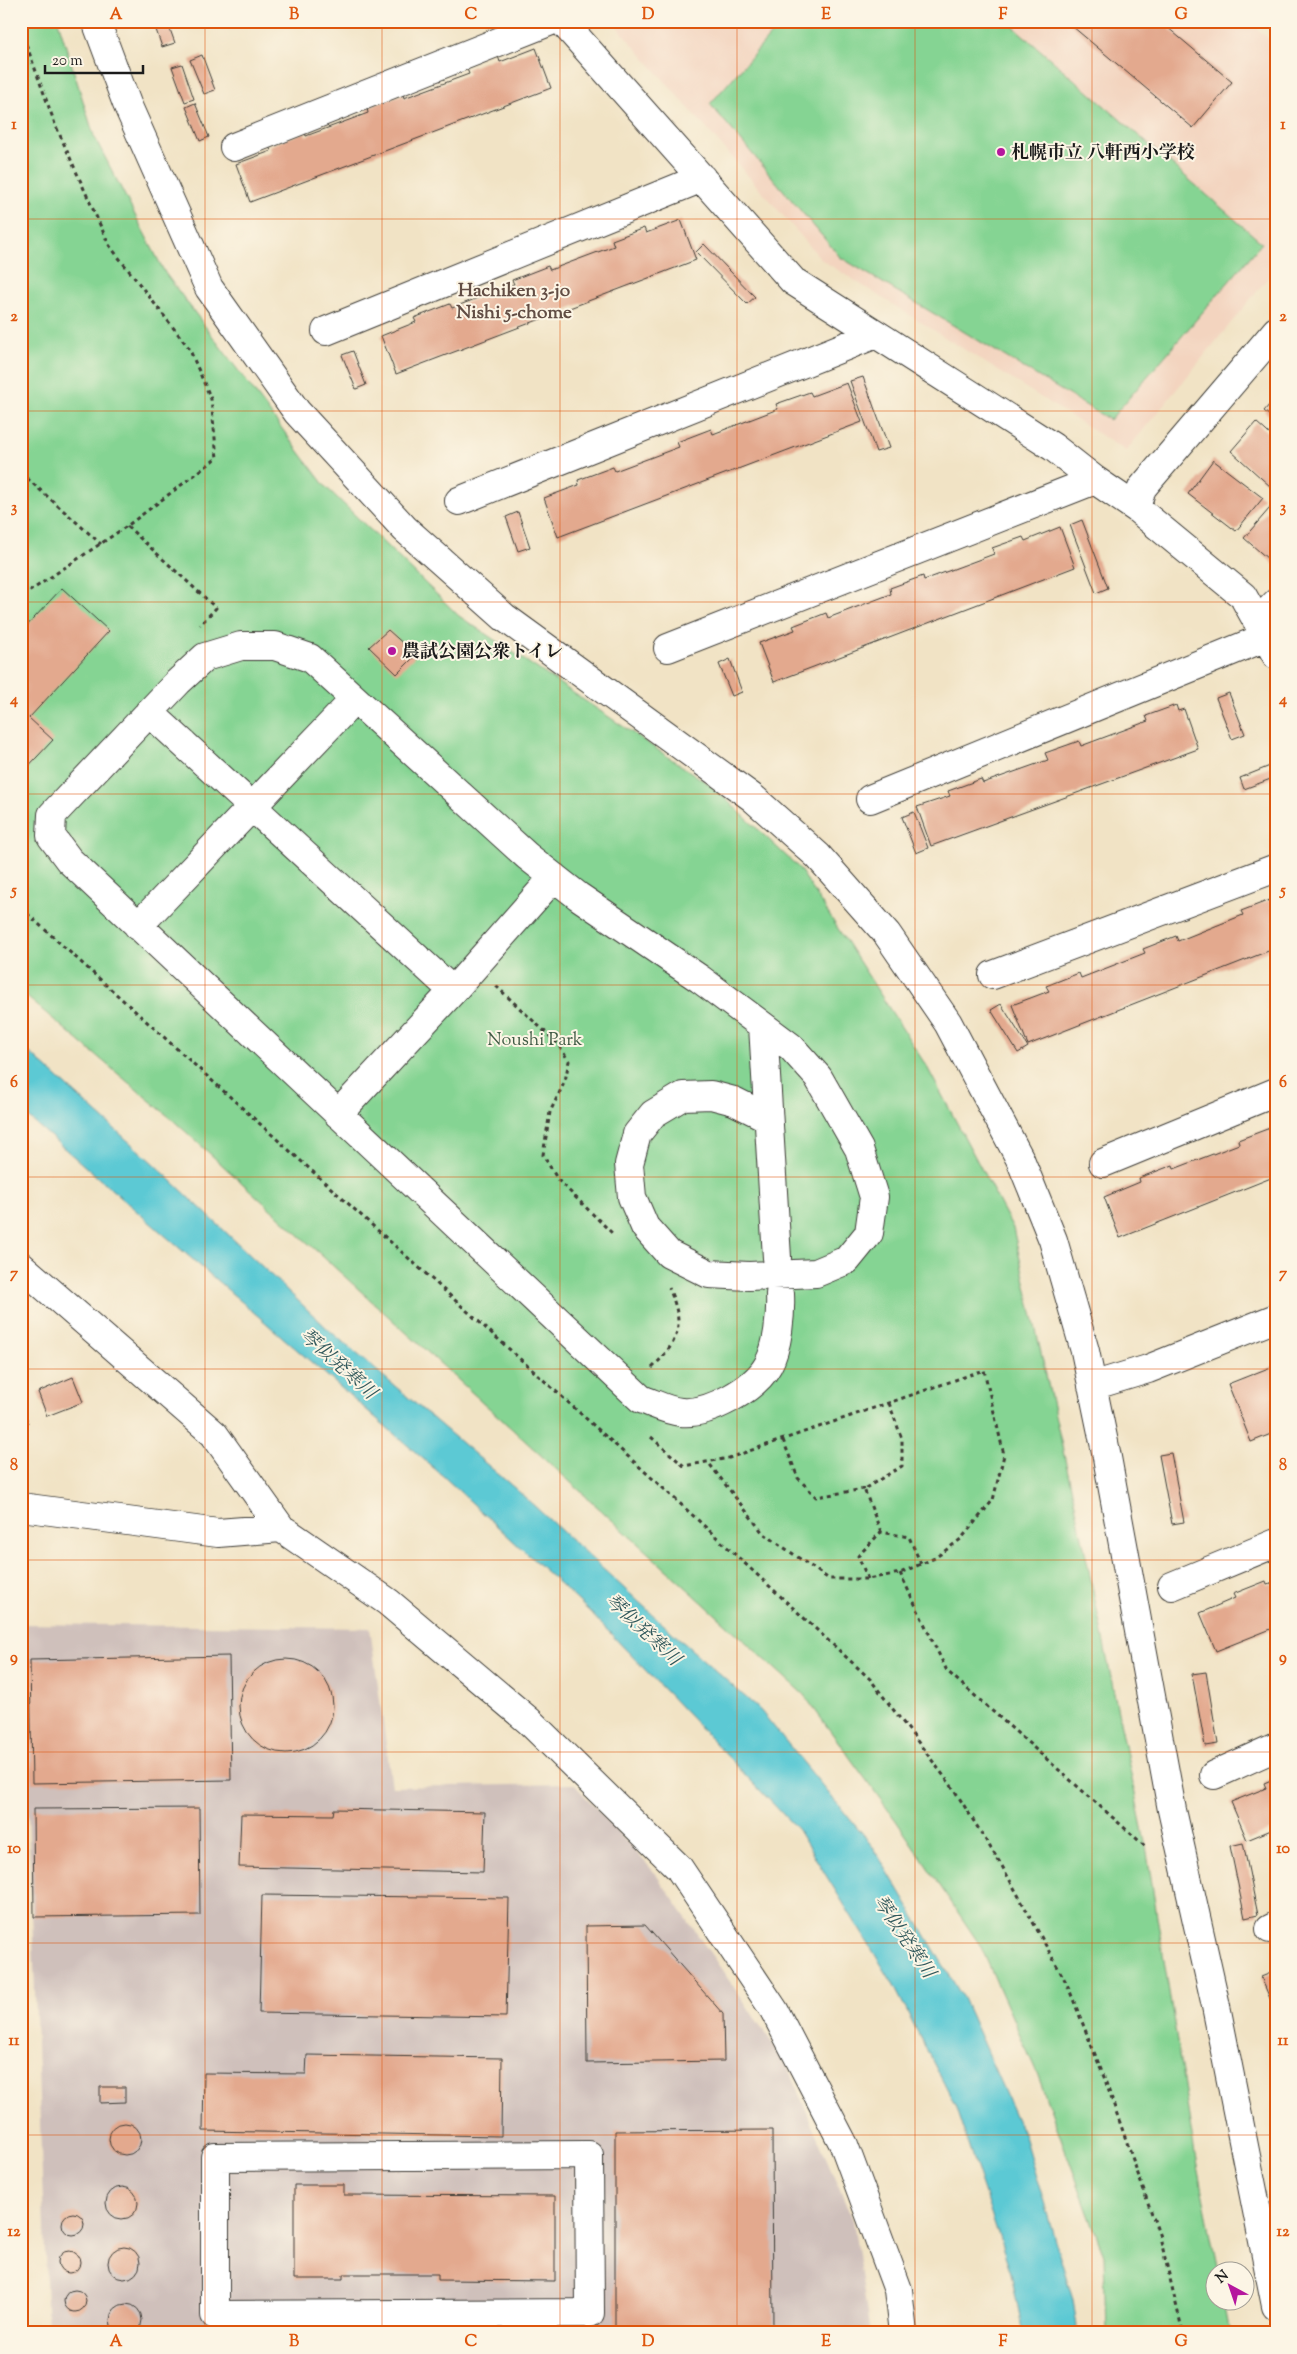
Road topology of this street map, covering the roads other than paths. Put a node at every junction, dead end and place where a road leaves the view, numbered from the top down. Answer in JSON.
{"nodes":[{"id":1,"x":96,"y":21,"type":"edge"},
{"id":2,"x":552,"y":21,"type":"edge"},
{"id":3,"x":562,"y":21,"type":"edge"},
{"id":4,"x":234,"y":147,"type":"dead end"},
{"id":5,"x":702,"y":178,"type":"junction"},
{"id":6,"x":326,"y":331,"type":"dead end"},
{"id":7,"x":1276,"y":331,"type":"edge"},
{"id":8,"x":876,"y":334,"type":"junction"},
{"id":9,"x":1095,"y":480,"type":"junction"},
{"id":10,"x":458,"y":501,"type":"dead end"},
{"id":11,"x":1136,"y":508,"type":"junction"},
{"id":12,"x":1269,"y":629,"type":"edge"},
{"id":13,"x":668,"y":648,"type":"dead end"},
{"id":14,"x":355,"y":699,"type":"junction"},
{"id":15,"x":149,"y":712,"type":"junction"},
{"id":16,"x":870,"y":799,"type":"dead end"},
{"id":17,"x":252,"y":807,"type":"junction"},
{"id":18,"x":1276,"y":868,"type":"edge"},
{"id":19,"x":554,"y":877,"type":"junction"},
{"id":20,"x":138,"y":926,"type":"junction"},
{"id":21,"x":993,"y":975,"type":"dead end"},
{"id":22,"x":453,"y":991,"type":"junction"},
{"id":23,"x":763,"y":1026,"type":"junction"},
{"id":24,"x":1276,"y":1092,"type":"edge"},
{"id":25,"x":338,"y":1114,"type":"junction"},
{"id":26,"x":768,"y":1118,"type":"junction"},
{"id":27,"x":1103,"y":1163,"type":"dead end"},
{"id":28,"x":777,"y":1258,"type":"dead end"},
{"id":29,"x":21,"y":1266,"type":"edge"},
{"id":30,"x":780,"y":1294,"type":"dead end"},
{"id":31,"x":1276,"y":1318,"type":"edge"},
{"id":32,"x":1092,"y":1386,"type":"junction"},
{"id":33,"x":21,"y":1507,"type":"edge"},
{"id":34,"x":282,"y":1528,"type":"junction"},
{"id":35,"x":1276,"y":1543,"type":"edge"},
{"id":36,"x":1172,"y":1586,"type":"dead end"},
{"id":37,"x":1276,"y":1747,"type":"edge"},
{"id":38,"x":1214,"y":1775,"type":"dead end"},
{"id":39,"x":1276,"y":2306,"type":"edge"},
{"id":40,"x":491,"y":2323,"type":"edge"},
{"id":41,"x":903,"y":2333,"type":"edge"}],
"edges":[{"from":1,"to":32,"type":"street"},
{"from":2,"to":4,"type":"street"},
{"from":3,"to":5,"type":"street"},
{"from":5,"to":6,"type":"street"},
{"from":5,"to":8,"type":"street"},
{"from":7,"to":11,"type":"street"},
{"from":8,"to":9,"type":"street"},
{"from":8,"to":10,"type":"street"},
{"from":9,"to":11,"type":"street"},
{"from":9,"to":13,"type":"street"},
{"from":11,"to":12,"type":"street"},
{"from":12,"to":16,"type":"street"},
{"from":14,"to":15,"type":"street"},
{"from":14,"to":17,"type":"street"},
{"from":14,"to":19,"type":"street"},
{"from":15,"to":17,"type":"street"},
{"from":15,"to":20,"type":"street"},
{"from":17,"to":20,"type":"street"},
{"from":17,"to":22,"type":"street"},
{"from":18,"to":21,"type":"street"},
{"from":19,"to":22,"type":"street"},
{"from":19,"to":23,"type":"street"},
{"from":20,"to":25,"type":"street"},
{"from":22,"to":25,"type":"street"},
{"from":23,"to":26,"type":"street"},
{"from":23,"to":26,"type":"street"},
{"from":24,"to":27,"type":"street"},
{"from":25,"to":30,"type":"street"},
{"from":26,"to":28,"type":"street"},
{"from":29,"to":34,"type":"street"},
{"from":31,"to":32,"type":"street"},
{"from":32,"to":39,"type":"street"},
{"from":33,"to":34,"type":"street"},
{"from":34,"to":41,"type":"street"},
{"from":35,"to":36,"type":"street"},
{"from":37,"to":38,"type":"street"},
{"from":40,"to":40,"type":"street"}]}
